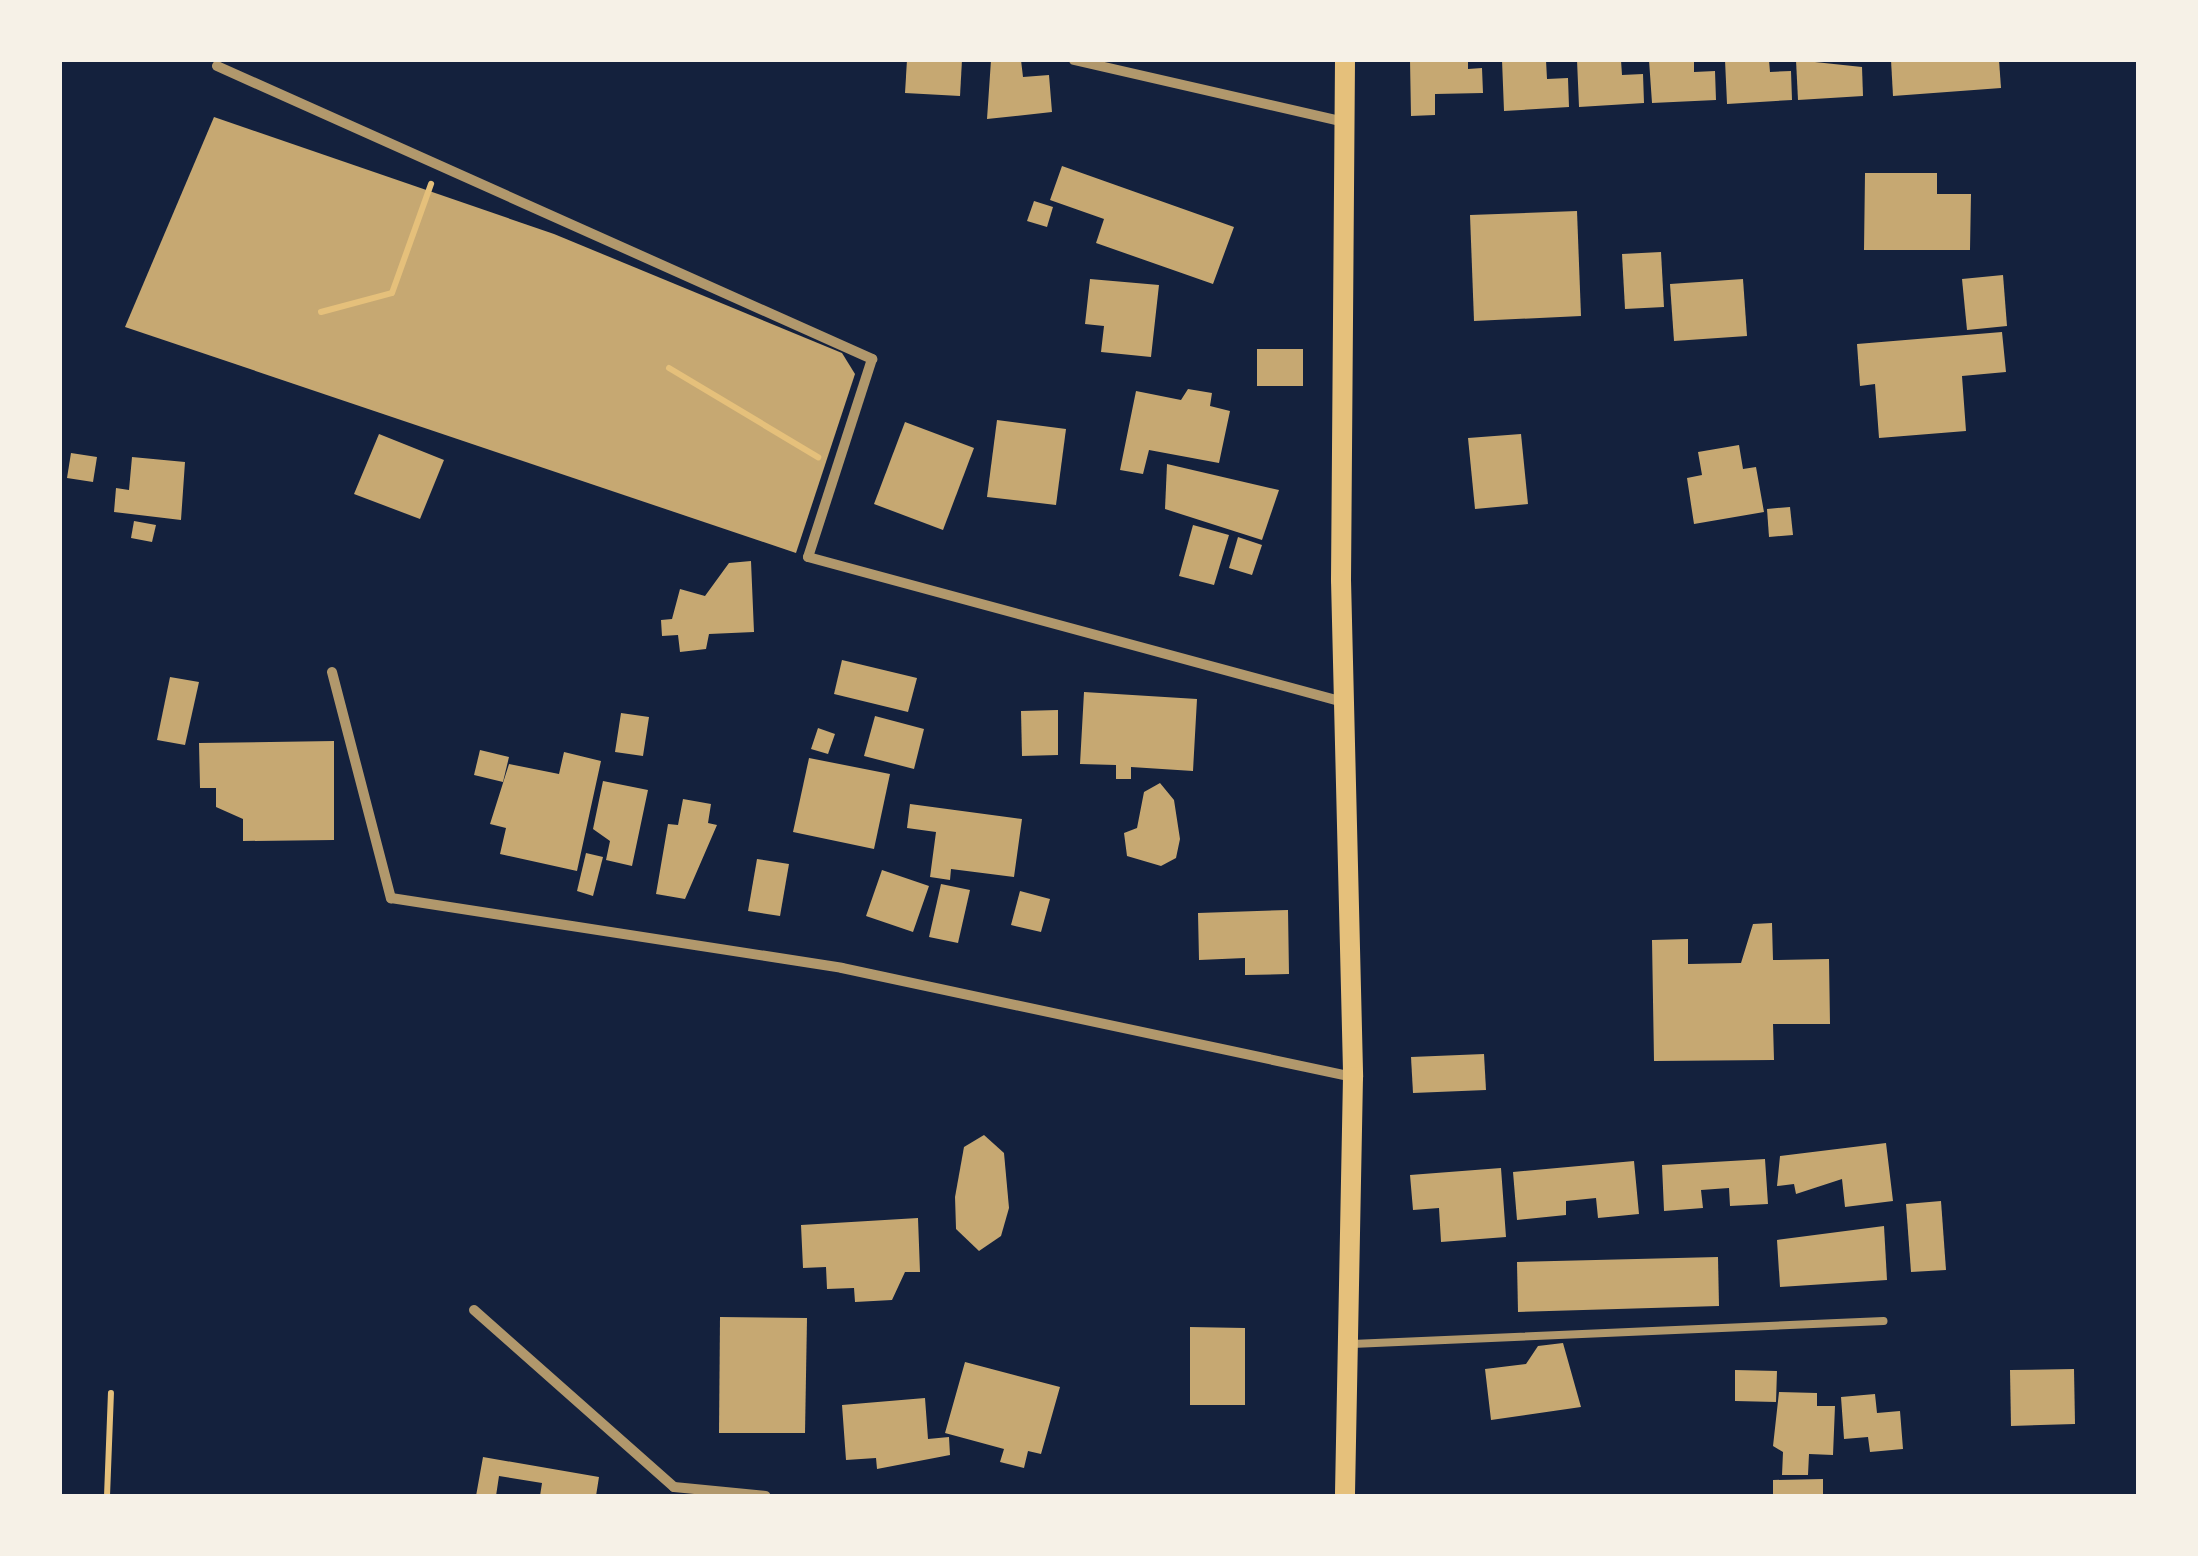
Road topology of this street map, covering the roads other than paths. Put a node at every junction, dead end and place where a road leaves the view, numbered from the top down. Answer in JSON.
{"nodes":[{"id":1,"x":1074,"y":60,"type":"edge"},
{"id":2,"x":1345,"y":60,"type":"edge"},
{"id":3,"x":217,"y":66,"type":"dead end"},
{"id":4,"x":1344,"y":122,"type":"junction"},
{"id":5,"x":332,"y":672,"type":"dead end"},
{"id":6,"x":1344,"y":702,"type":"junction"},
{"id":7,"x":1353,"y":1077,"type":"junction"},
{"id":8,"x":474,"y":1310,"type":"dead end"},
{"id":9,"x":1884,"y":1321,"type":"dead end"},
{"id":10,"x":1347,"y":1344,"type":"junction"},
{"id":11,"x":766,"y":1496,"type":"edge"},
{"id":12,"x":1345,"y":1496,"type":"edge"}],
"edges":[{"from":1,"to":4,"type":"street"},
{"from":2,"to":4,"type":"main road"},
{"from":3,"to":6,"type":"street"},
{"from":4,"to":6,"type":"main road"},
{"from":5,"to":7,"type":"street"},
{"from":6,"to":7,"type":"main road"},
{"from":7,"to":10,"type":"main road"},
{"from":8,"to":11,"type":"street"},
{"from":9,"to":10,"type":"lane"},
{"from":10,"to":12,"type":"main road"}]}
